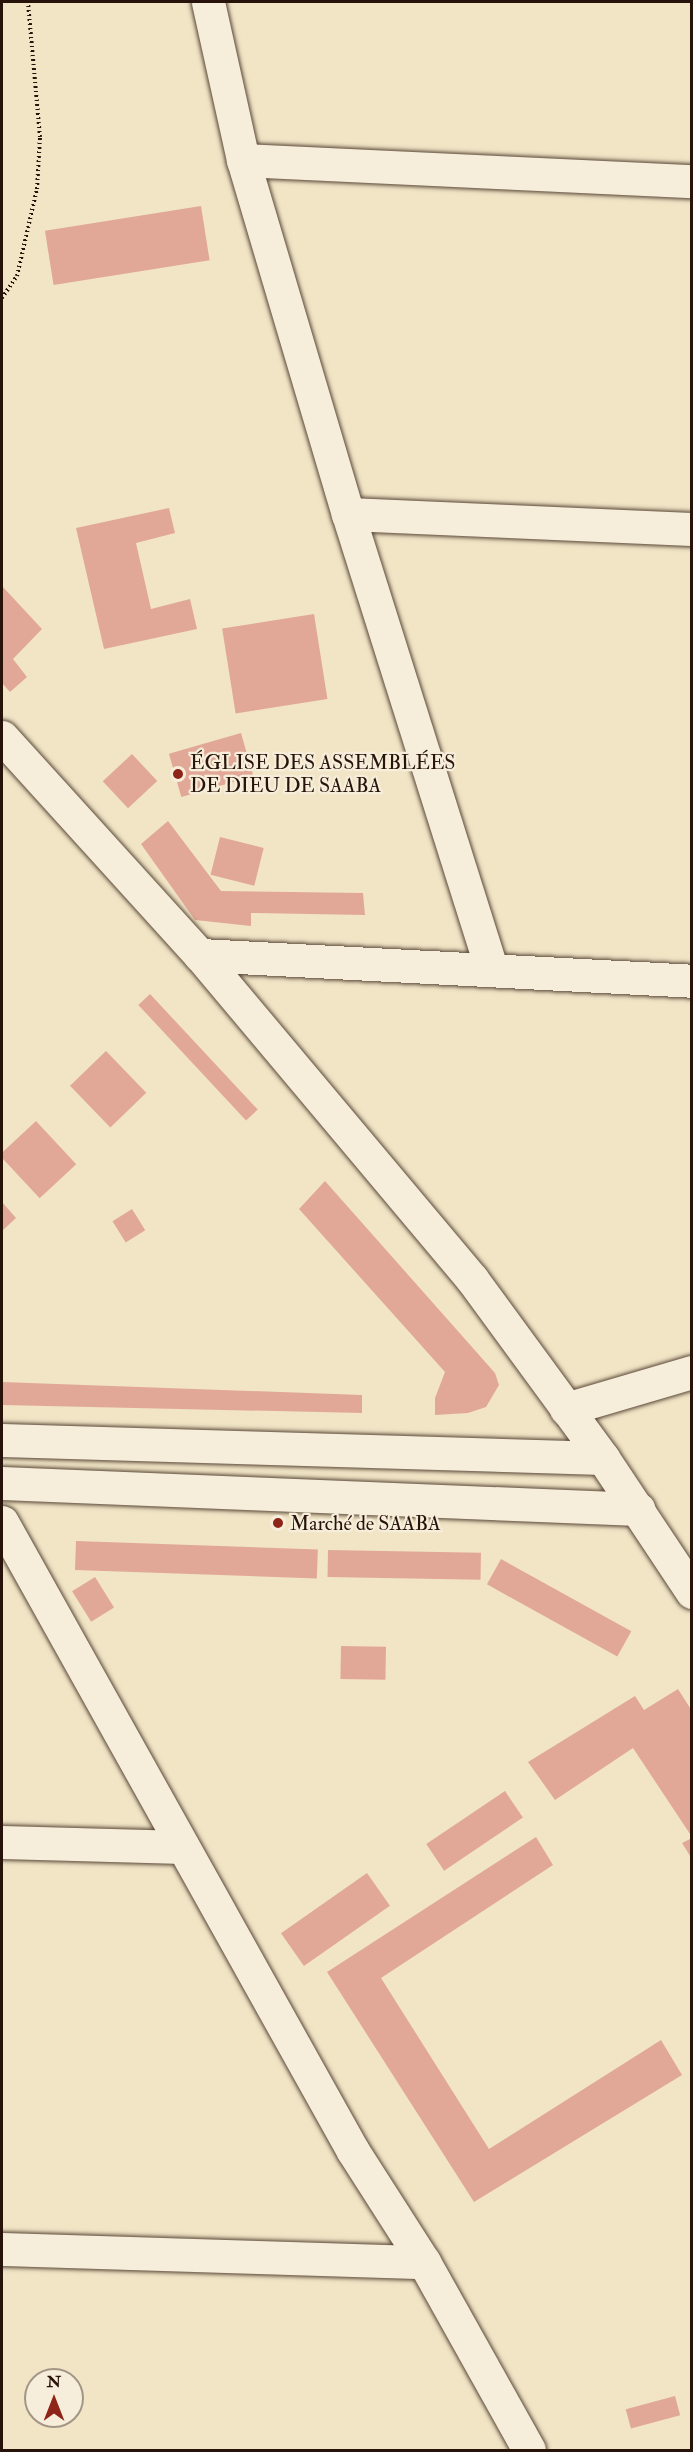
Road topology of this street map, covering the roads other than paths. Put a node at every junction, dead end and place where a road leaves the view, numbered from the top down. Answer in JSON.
{"nodes":[{"id":1,"x":208,"y":2,"type":"edge"},
{"id":2,"x":243,"y":160,"type":"junction"},
{"id":3,"x":692,"y":181,"type":"edge"},
{"id":4,"x":348,"y":514,"type":"junction"},
{"id":5,"x":692,"y":529,"type":"edge"},
{"id":6,"x":2,"y":736,"type":"edge"},
{"id":7,"x":200,"y":955,"type":"junction"},
{"id":8,"x":492,"y":970,"type":"junction"},
{"id":9,"x":692,"y":981,"type":"edge"},
{"id":10,"x":692,"y":1372,"type":"edge"},
{"id":11,"x":566,"y":1408,"type":"junction"},
{"id":12,"x":2,"y":1440,"type":"edge"},
{"id":13,"x":603,"y":1458,"type":"junction"},
{"id":14,"x":2,"y":1483,"type":"edge"},
{"id":15,"x":638,"y":1509,"type":"junction"},
{"id":16,"x":2,"y":1522,"type":"edge"},
{"id":17,"x":692,"y":1592,"type":"edge"},
{"id":18,"x":2,"y":1842,"type":"edge"},
{"id":19,"x":183,"y":1847,"type":"junction"},
{"id":20,"x":2,"y":2248,"type":"edge"},
{"id":21,"x":424,"y":2262,"type":"junction"},
{"id":22,"x":529,"y":2451,"type":"edge"}],
"edges":[{"from":1,"to":2,"type":"street"},
{"from":2,"to":3,"type":"street"},
{"from":2,"to":4,"type":"street"},
{"from":4,"to":5,"type":"street"},
{"from":4,"to":8,"type":"street"},
{"from":6,"to":7,"type":"street"},
{"from":7,"to":8,"type":"street"},
{"from":7,"to":11,"type":"street"},
{"from":8,"to":9,"type":"street"},
{"from":10,"to":11,"type":"street"},
{"from":11,"to":13,"type":"street"},
{"from":12,"to":13,"type":"street"},
{"from":13,"to":15,"type":"street"},
{"from":14,"to":15,"type":"street"},
{"from":15,"to":17,"type":"street"},
{"from":16,"to":19,"type":"street"},
{"from":18,"to":19,"type":"street"},
{"from":19,"to":21,"type":"street"},
{"from":20,"to":21,"type":"street"},
{"from":21,"to":22,"type":"street"}]}
